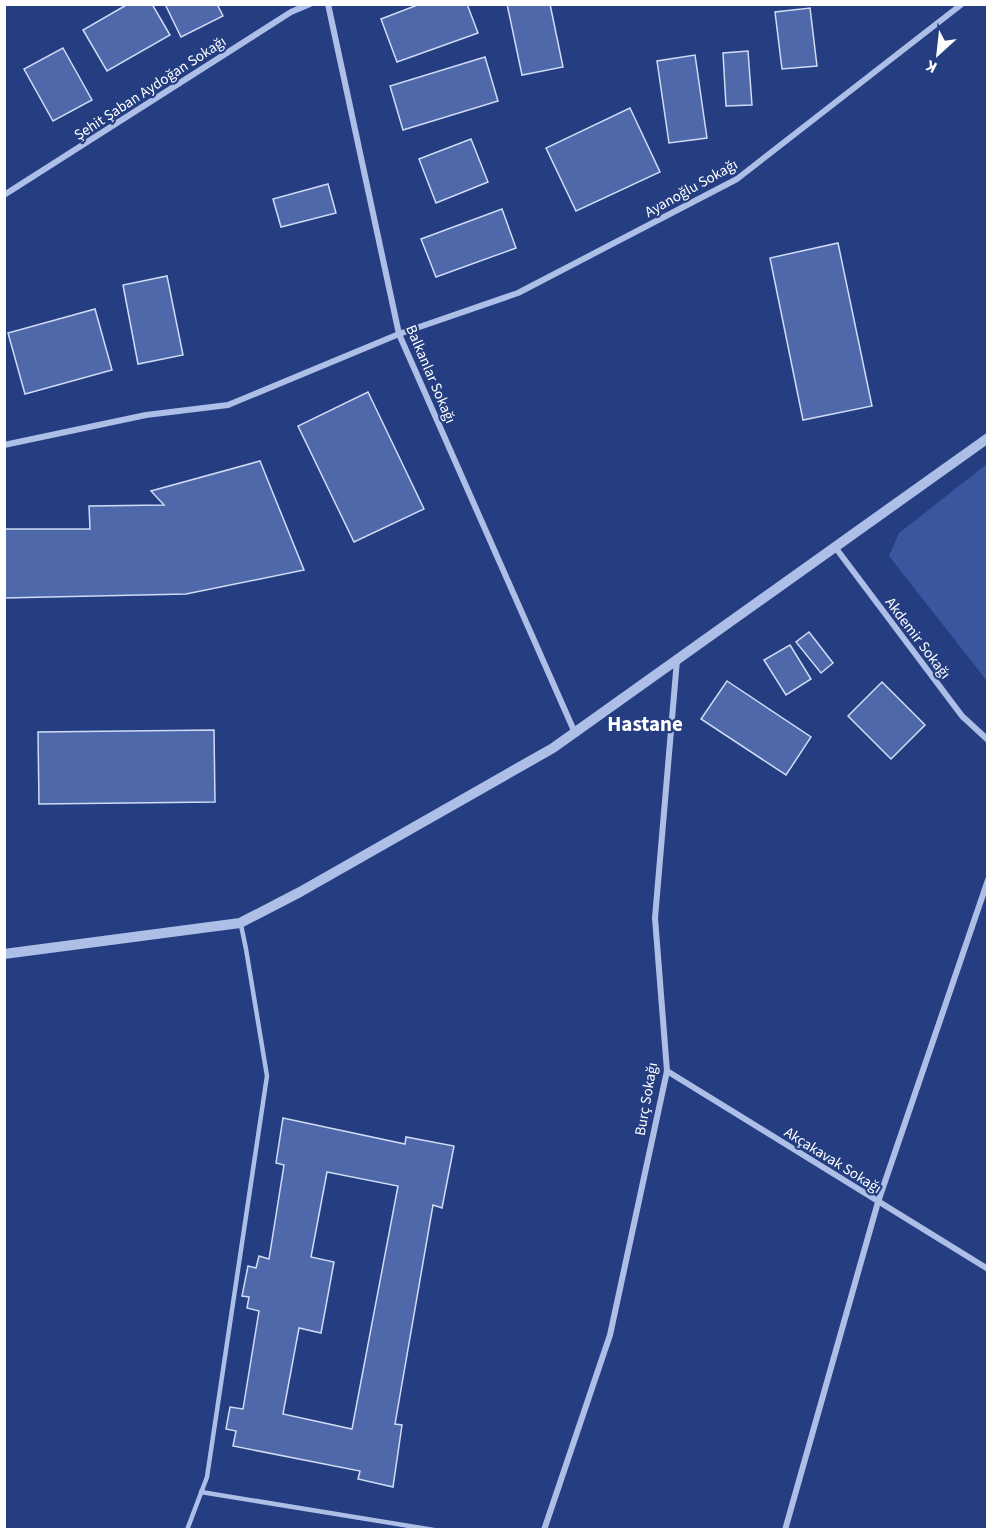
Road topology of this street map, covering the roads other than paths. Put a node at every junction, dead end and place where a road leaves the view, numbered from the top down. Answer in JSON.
{"nodes":[{"id":1,"x":310,"y":4,"type":"edge"},
{"id":2,"x":328,"y":4,"type":"edge"},
{"id":3,"x":962,"y":4,"type":"edge"},
{"id":4,"x":4,"y":195,"type":"edge"},
{"id":5,"x":399,"y":334,"type":"junction"},
{"id":6,"x":987,"y":438,"type":"edge"},
{"id":7,"x":4,"y":446,"type":"edge"},
{"id":8,"x":834,"y":547,"type":"junction"},
{"id":9,"x":677,"y":660,"type":"junction"},
{"id":10,"x":575,"y":733,"type":"junction"},
{"id":11,"x":987,"y":740,"type":"edge"},
{"id":12,"x":987,"y":880,"type":"edge"},
{"id":13,"x":240,"y":923,"type":"junction"},
{"id":14,"x":4,"y":954,"type":"edge"},
{"id":15,"x":667,"y":1071,"type":"junction"},
{"id":16,"x":878,"y":1202,"type":"junction"},
{"id":17,"x":987,"y":1269,"type":"edge"},
{"id":18,"x":201,"y":1492,"type":"junction"},
{"id":19,"x":187,"y":1530,"type":"edge"},
{"id":20,"x":434,"y":1530,"type":"edge"},
{"id":21,"x":544,"y":1530,"type":"edge"},
{"id":22,"x":785,"y":1530,"type":"edge"}],
"edges":[{"from":1,"to":4,"type":"street","name":"Şehit Şaban Aydoğan Sokağı"},
{"from":2,"to":5,"type":"street","name":"Balkanlar Sokağı"},
{"from":3,"to":5,"type":"street","name":"Ayanoğlu Sokağı"},
{"from":5,"to":7,"type":"street","name":"Ayanoğlu Sokağı"},
{"from":5,"to":10,"type":"street","name":"Balkanlar Sokağı"},
{"from":6,"to":8,"type":"street"},
{"from":8,"to":9,"type":"street"},
{"from":8,"to":11,"type":"street","name":"Akdemir Sokağı"},
{"from":9,"to":10,"type":"street"},
{"from":9,"to":15,"type":"street","name":"Burç Sokağı"},
{"from":10,"to":13,"type":"street"},
{"from":12,"to":16,"type":"street"},
{"from":13,"to":14,"type":"street"},
{"from":13,"to":18,"type":"lane"},
{"from":15,"to":16,"type":"street","name":"Akçakavak Sokağı"},
{"from":15,"to":21,"type":"street","name":"Burç Sokağı"},
{"from":16,"to":17,"type":"street","name":"Akçakavak Sokağı"},
{"from":16,"to":22,"type":"street"},
{"from":18,"to":19,"type":"lane"},
{"from":18,"to":20,"type":"lane"}]}
